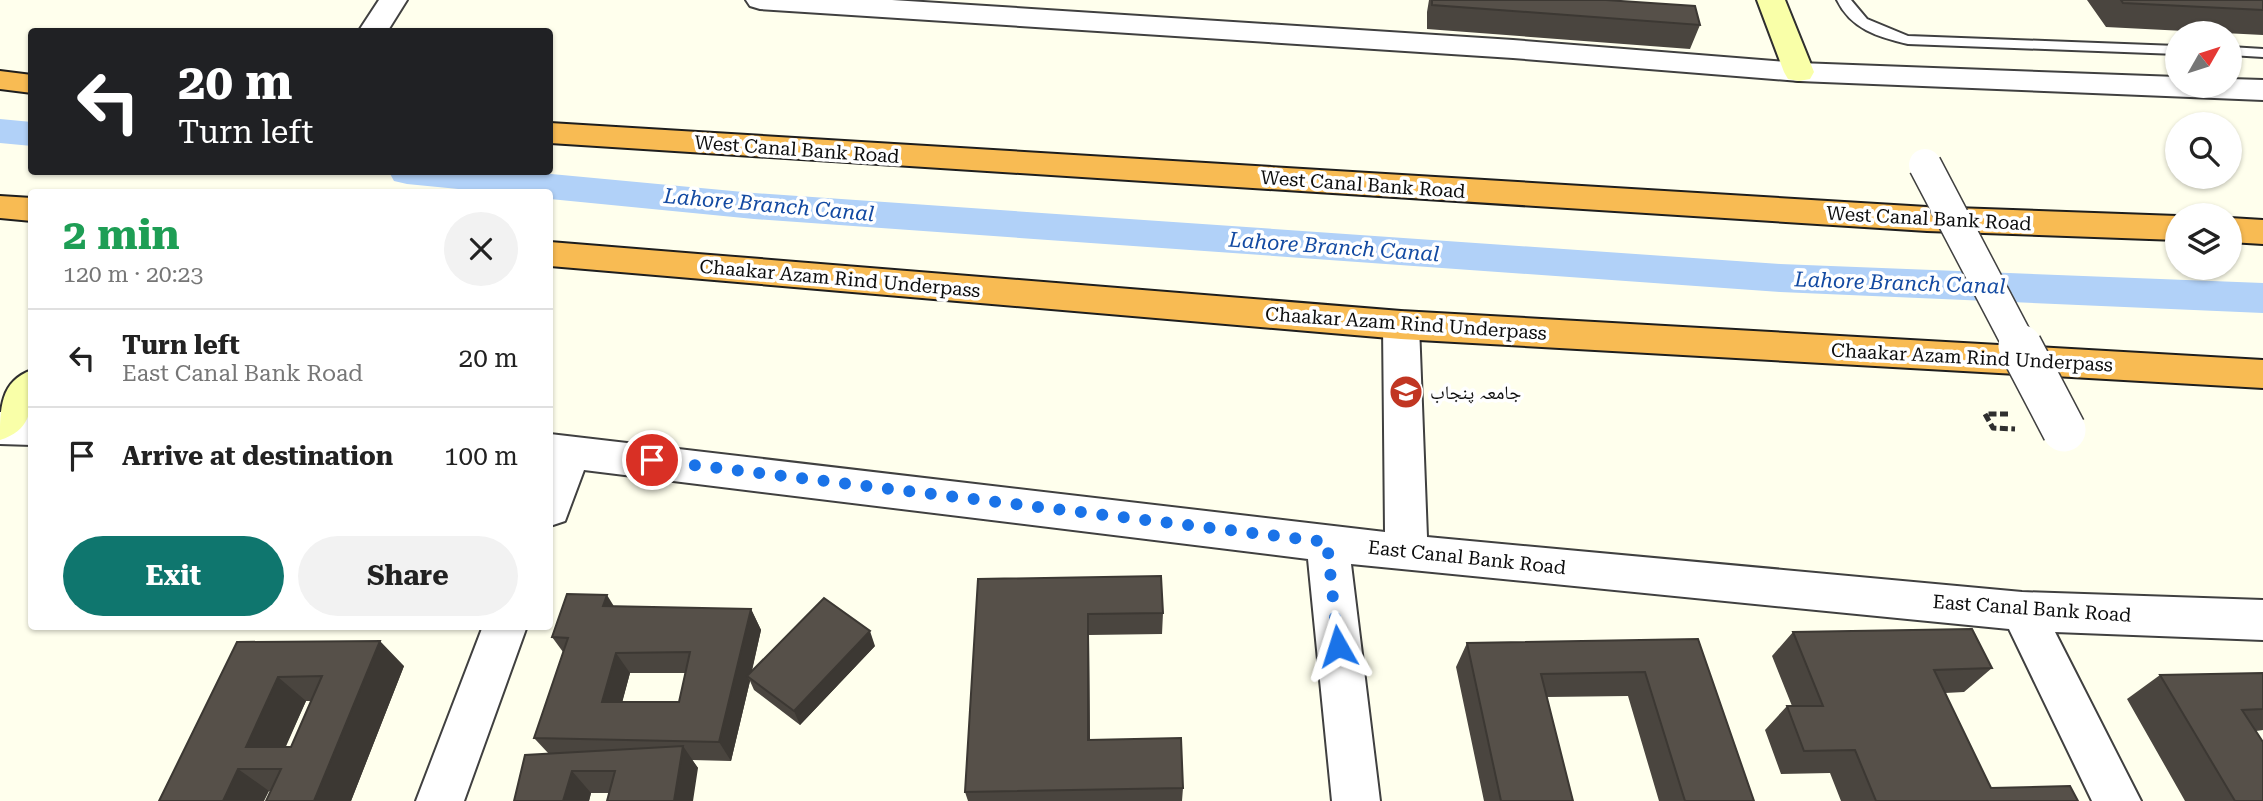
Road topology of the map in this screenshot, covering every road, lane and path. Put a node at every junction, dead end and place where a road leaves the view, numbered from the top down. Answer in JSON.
{"nodes":[{"id":1,"x":393,"y":0,"type":"edge"},
{"id":2,"x":760,"y":0,"type":"edge"},
{"id":3,"x":1771,"y":0,"type":"edge"},
{"id":4,"x":1843,"y":0,"type":"edge"},
{"id":5,"x":375,"y":28,"type":"edge"},
{"id":6,"x":2165,"y":50,"type":"edge"},
{"id":7,"x":2242,"y":51,"type":"edge"},
{"id":8,"x":2263,"y":52,"type":"edge"},
{"id":9,"x":1799,"y":72,"type":"junction"},
{"id":10,"x":0,"y":80,"type":"edge"},
{"id":11,"x":28,"y":84,"type":"edge"},
{"id":12,"x":2263,"y":90,"type":"edge"},
{"id":13,"x":553,"y":133,"type":"edge"},
{"id":14,"x":1925,"y":165,"type":"dead end"},
{"id":15,"x":0,"y":207,"type":"edge"},
{"id":16,"x":28,"y":210,"type":"edge"},
{"id":17,"x":2165,"y":228,"type":"edge"},
{"id":18,"x":2242,"y":231,"type":"edge"},
{"id":19,"x":2263,"y":232,"type":"edge"},
{"id":20,"x":553,"y":254,"type":"edge"},
{"id":21,"x":1401,"y":325,"type":"junction"},
{"id":22,"x":2263,"y":374,"type":"edge"},
{"id":23,"x":28,"y":389,"type":"edge"},
{"id":24,"x":0,"y":427,"type":"edge"},
{"id":25,"x":28,"y":429,"type":"edge"},
{"id":26,"x":2064,"y":430,"type":"dead end"},
{"id":27,"x":560,"y":450,"type":"edge"},
{"id":28,"x":553,"y":491,"type":"edge"},
{"id":29,"x":1327,"y":542,"type":"junction"},
{"id":30,"x":1406,"y":552,"type":"junction"},
{"id":31,"x":2022,"y":611,"type":"junction"},
{"id":32,"x":2263,"y":620,"type":"edge"},
{"id":33,"x":504,"y":630,"type":"edge"},
{"id":34,"x":440,"y":801,"type":"edge"},
{"id":35,"x":1356,"y":801,"type":"edge"},
{"id":36,"x":2117,"y":801,"type":"edge"}],
"edges":[{"from":1,"to":5,"type":"street"},
{"from":2,"to":9,"type":"street"},
{"from":3,"to":9,"type":"street"},
{"from":4,"to":6,"type":"lane"},
{"from":7,"to":8,"type":"lane"},
{"from":9,"to":12,"type":"street"},
{"from":10,"to":11,"type":"highway"},
{"from":13,"to":17,"type":"highway","name":"West Canal Bank Road"},
{"from":14,"to":26,"type":"street","bridge":true},
{"from":15,"to":16,"type":"highway"},
{"from":18,"to":19,"type":"highway"},
{"from":20,"to":21,"type":"highway","name":"Chaakar Azam Rind Underpass"},
{"from":21,"to":22,"type":"highway","name":"Chaakar Azam Rind Underpass"},
{"from":21,"to":30,"type":"street"},
{"from":23,"to":24,"type":"street"},
{"from":24,"to":25,"type":"street"},
{"from":27,"to":28,"type":"street"},
{"from":27,"to":29,"type":"street","name":"East Canal Bank Road"},
{"from":29,"to":30,"type":"street","name":"East Canal Bank Road"},
{"from":29,"to":35,"type":"street"},
{"from":30,"to":31,"type":"street","name":"East Canal Bank Road"},
{"from":31,"to":32,"type":"street","name":"East Canal Bank Road"},
{"from":31,"to":36,"type":"street"},
{"from":33,"to":34,"type":"street"}]}
